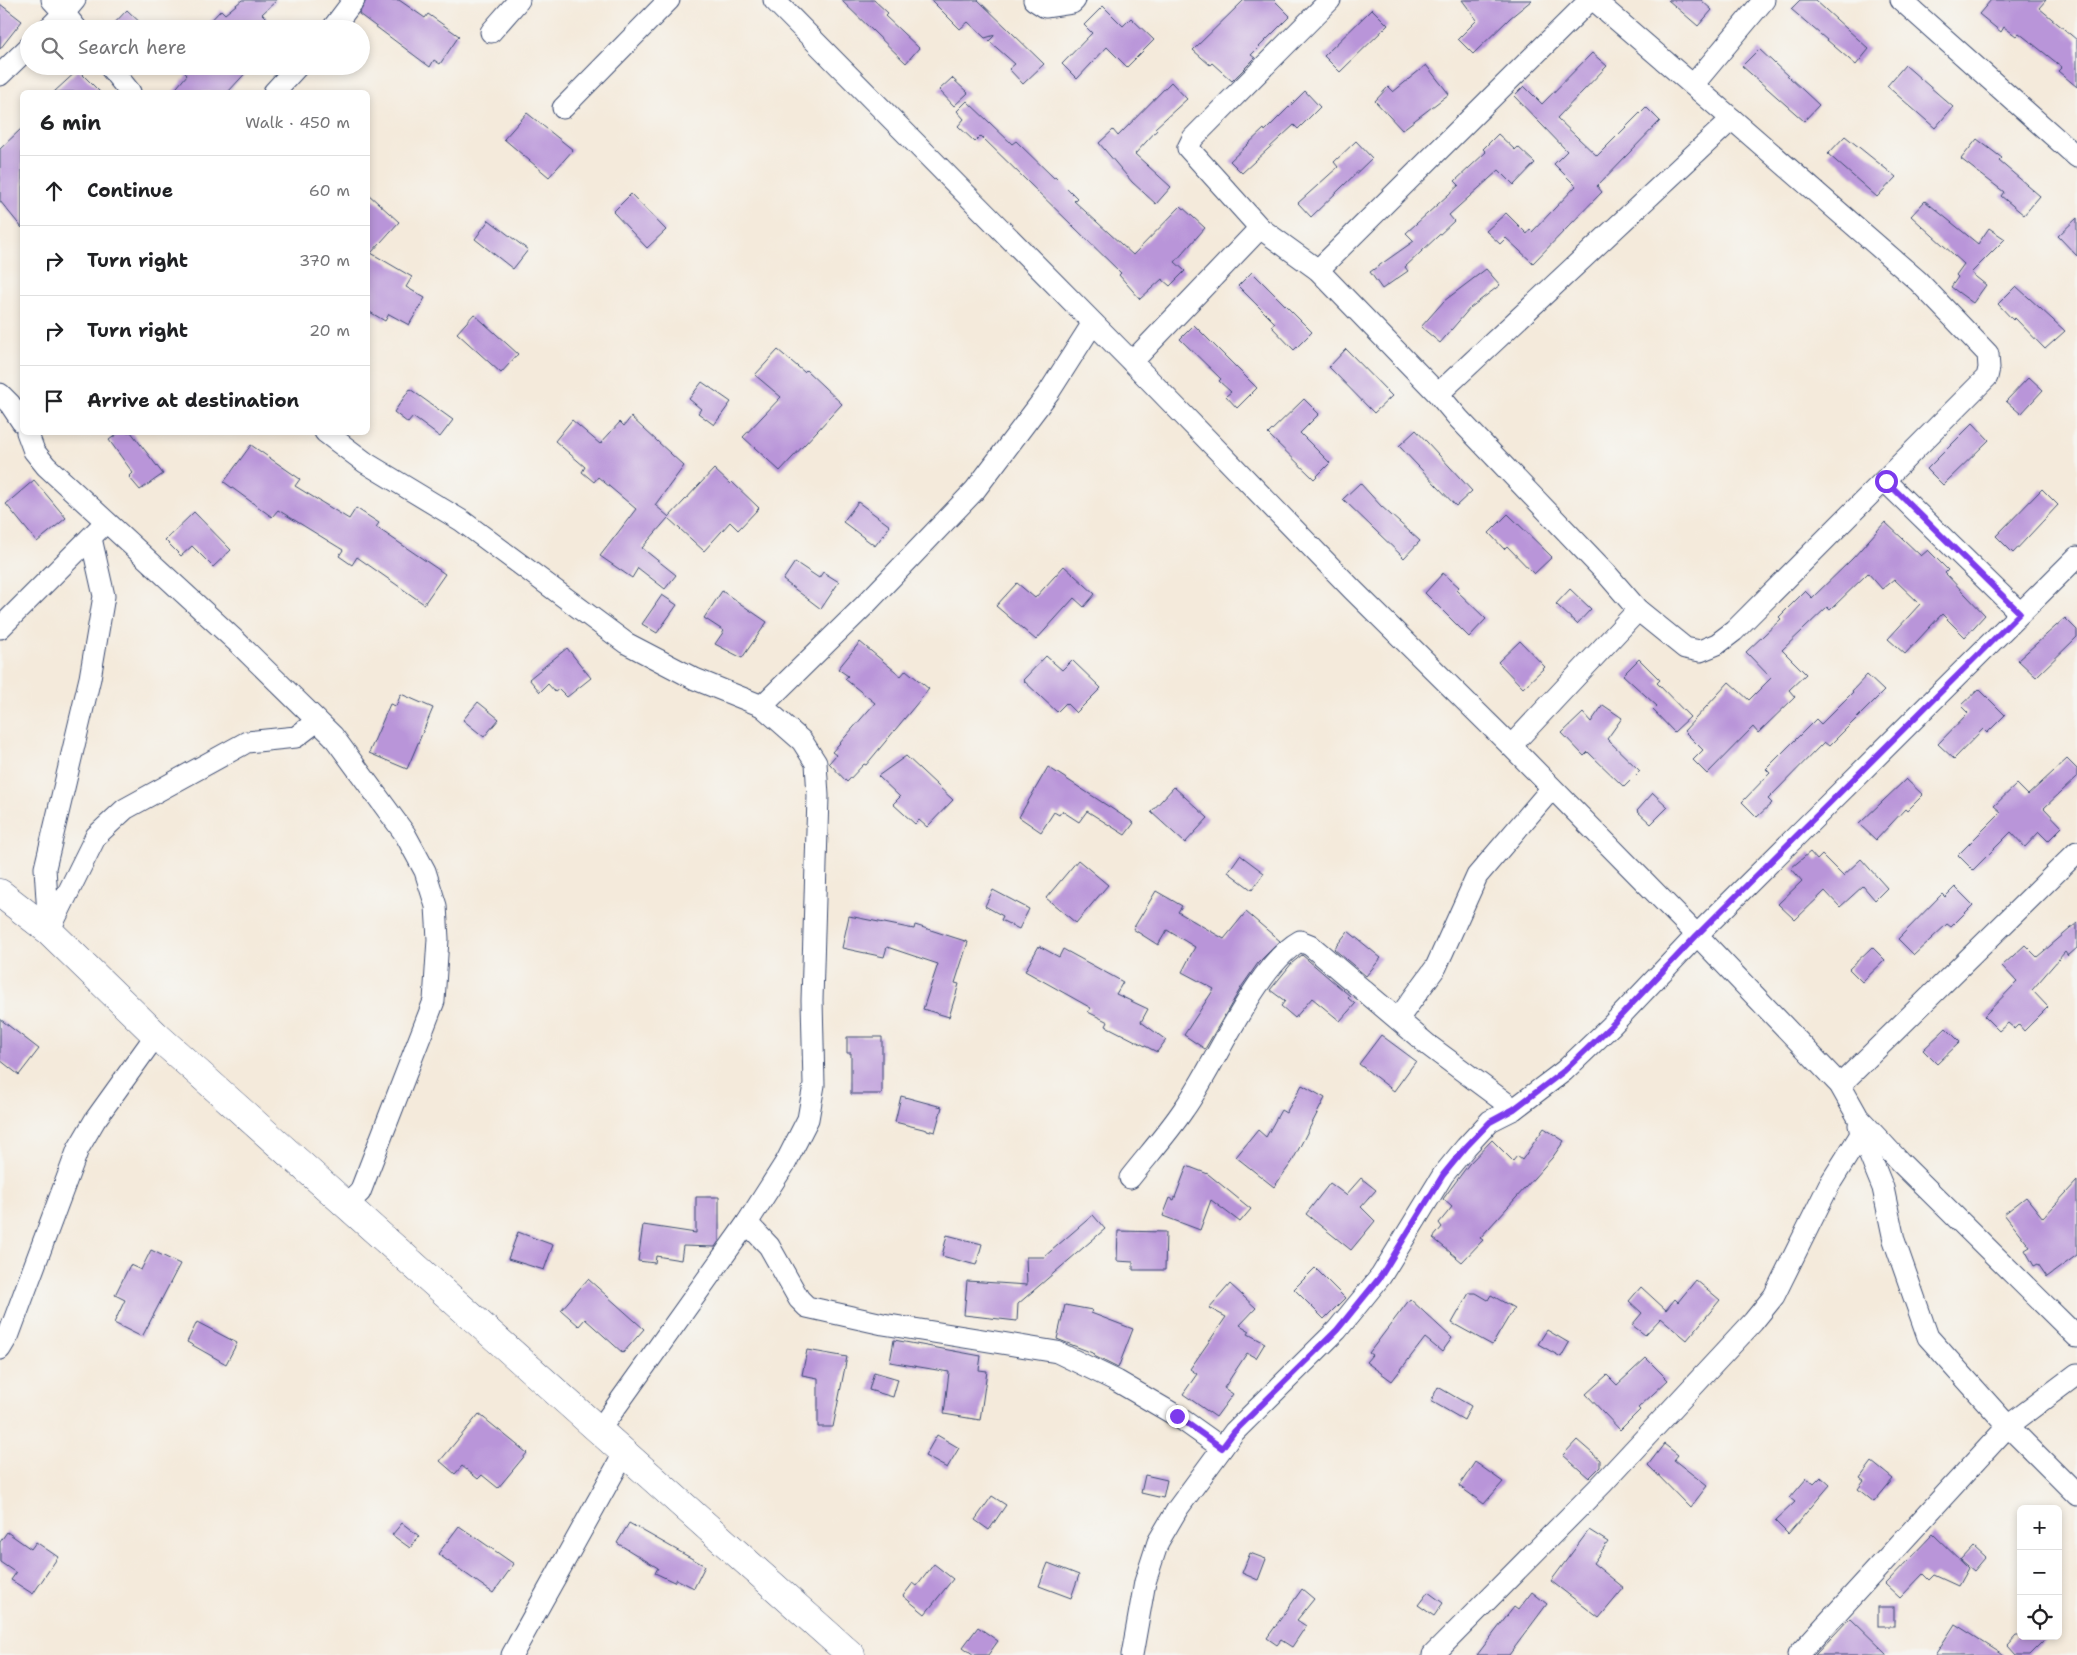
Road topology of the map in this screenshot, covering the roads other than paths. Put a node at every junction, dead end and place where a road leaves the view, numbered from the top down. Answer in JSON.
{"nodes":[{"id":1,"x":354,"y":0,"type":"edge"},
{"id":2,"x":518,"y":0,"type":"edge"},
{"id":3,"x":668,"y":0,"type":"edge"},
{"id":4,"x":774,"y":0,"type":"edge"},
{"id":5,"x":1034,"y":0,"type":"edge"},
{"id":6,"x":1074,"y":0,"type":"edge"},
{"id":7,"x":1330,"y":0,"type":"edge"},
{"id":8,"x":1590,"y":0,"type":"edge"},
{"id":9,"x":1594,"y":0,"type":"edge"},
{"id":10,"x":1764,"y":0,"type":"edge"},
{"id":11,"x":1901,"y":0,"type":"edge"},
{"id":12,"x":67,"y":10,"type":"edge"},
{"id":13,"x":57,"y":20,"type":"edge"},
{"id":14,"x":339,"y":20,"type":"edge"},
{"id":15,"x":491,"y":32,"type":"dead end"},
{"id":16,"x":20,"y":56,"type":"edge"},
{"id":17,"x":0,"y":75,"type":"edge"},
{"id":18,"x":116,"y":75,"type":"edge"},
{"id":19,"x":290,"y":75,"type":"edge"},
{"id":20,"x":1693,"y":85,"type":"junction"},
{"id":21,"x":128,"y":90,"type":"edge"},
{"id":22,"x":276,"y":90,"type":"edge"},
{"id":23,"x":563,"y":108,"type":"dead end"},
{"id":24,"x":1732,"y":119,"type":"junction"},
{"id":25,"x":2077,"y":158,"type":"edge"},
{"id":26,"x":1260,"y":228,"type":"junction"},
{"id":27,"x":1318,"y":270,"type":"junction"},
{"id":28,"x":1093,"y":323,"type":"junction"},
{"id":29,"x":1132,"y":362,"type":"junction"},
{"id":30,"x":0,"y":394,"type":"edge"},
{"id":31,"x":1438,"y":394,"type":"junction"},
{"id":32,"x":20,"y":419,"type":"edge"},
{"id":33,"x":28,"y":435,"type":"edge"},
{"id":34,"x":329,"y":435,"type":"edge"},
{"id":35,"x":1886,"y":481,"type":"junction"},
{"id":36,"x":106,"y":522,"type":"junction"},
{"id":37,"x":91,"y":538,"type":"junction"},
{"id":38,"x":2077,"y":557,"type":"edge"},
{"id":39,"x":1638,"y":610,"type":"junction"},
{"id":40,"x":2020,"y":613,"type":"junction"},
{"id":41,"x":0,"y":628,"type":"edge"},
{"id":42,"x":762,"y":706,"type":"junction"},
{"id":43,"x":317,"y":721,"type":"junction"},
{"id":44,"x":1511,"y":746,"type":"junction"},
{"id":45,"x":1552,"y":788,"type":"junction"},
{"id":46,"x":2077,"y":852,"type":"edge"},
{"id":47,"x":0,"y":892,"type":"edge"},
{"id":48,"x":49,"y":931,"type":"junction"},
{"id":49,"x":1697,"y":935,"type":"junction"},
{"id":50,"x":1398,"y":1019,"type":"junction"},
{"id":51,"x":156,"y":1035,"type":"junction"},
{"id":52,"x":1840,"y":1085,"type":"junction"},
{"id":53,"x":1514,"y":1109,"type":"junction"},
{"id":54,"x":1860,"y":1126,"type":"junction"},
{"id":55,"x":1130,"y":1178,"type":"dead end"},
{"id":56,"x":346,"y":1205,"type":"junction"},
{"id":57,"x":747,"y":1223,"type":"junction"},
{"id":58,"x":2077,"y":1337,"type":"edge"},
{"id":59,"x":0,"y":1349,"type":"edge"},
{"id":60,"x":2077,"y":1374,"type":"edge"},
{"id":61,"x":2008,"y":1426,"type":"junction"},
{"id":62,"x":600,"y":1430,"type":"junction"},
{"id":63,"x":1222,"y":1448,"type":"junction"},
{"id":64,"x":625,"y":1452,"type":"junction"},
{"id":65,"x":2077,"y":1495,"type":"edge"},
{"id":66,"x":1435,"y":1654,"type":"edge"},
{"id":67,"x":512,"y":1655,"type":"edge"},
{"id":68,"x":851,"y":1655,"type":"edge"},
{"id":69,"x":1132,"y":1655,"type":"edge"},
{"id":70,"x":1798,"y":1655,"type":"edge"}],
"edges":[{"from":1,"to":14,"type":"street"},
{"from":2,"to":15,"type":"street"},
{"from":3,"to":23,"type":"street"},
{"from":4,"to":28,"type":"street"},
{"from":5,"to":6,"type":"street"},
{"from":7,"to":26,"type":"street"},
{"from":8,"to":27,"type":"street"},
{"from":9,"to":20,"type":"street"},
{"from":10,"to":20,"type":"street"},
{"from":11,"to":25,"type":"street"},
{"from":12,"to":13,"type":"street"},
{"from":16,"to":17,"type":"street"},
{"from":18,"to":21,"type":"street"},
{"from":19,"to":22,"type":"street"},
{"from":20,"to":24,"type":"street"},
{"from":24,"to":31,"type":"street"},
{"from":24,"to":35,"type":"street"},
{"from":26,"to":27,"type":"street"},
{"from":26,"to":29,"type":"street"},
{"from":27,"to":31,"type":"street"},
{"from":28,"to":29,"type":"street"},
{"from":28,"to":42,"type":"street"},
{"from":29,"to":44,"type":"street"},
{"from":30,"to":32,"type":"street"},
{"from":31,"to":39,"type":"street"},
{"from":33,"to":36,"type":"street"},
{"from":34,"to":42,"type":"street"},
{"from":35,"to":39,"type":"street"},
{"from":35,"to":40,"type":"street"},
{"from":36,"to":37,"type":"street"},
{"from":36,"to":43,"type":"street"},
{"from":37,"to":41,"type":"street"},
{"from":37,"to":48,"type":"street"},
{"from":38,"to":40,"type":"street"},
{"from":39,"to":44,"type":"street"},
{"from":40,"to":49,"type":"street"},
{"from":42,"to":57,"type":"street"},
{"from":43,"to":48,"type":"street"},
{"from":43,"to":56,"type":"street"},
{"from":44,"to":45,"type":"street"},
{"from":45,"to":49,"type":"street"},
{"from":45,"to":50,"type":"street"},
{"from":46,"to":52,"type":"street"},
{"from":47,"to":48,"type":"street"},
{"from":48,"to":51,"type":"street"},
{"from":49,"to":52,"type":"street"},
{"from":49,"to":53,"type":"street"},
{"from":50,"to":53,"type":"street"},
{"from":50,"to":55,"type":"street"},
{"from":51,"to":56,"type":"street"},
{"from":51,"to":59,"type":"street"},
{"from":52,"to":54,"type":"street"},
{"from":53,"to":63,"type":"street"},
{"from":54,"to":58,"type":"street"},
{"from":54,"to":61,"type":"street"},
{"from":54,"to":66,"type":"street"},
{"from":56,"to":62,"type":"street"},
{"from":57,"to":62,"type":"street"},
{"from":57,"to":63,"type":"street"},
{"from":60,"to":61,"type":"street"},
{"from":61,"to":65,"type":"street"},
{"from":61,"to":70,"type":"street"},
{"from":62,"to":64,"type":"street"},
{"from":63,"to":69,"type":"street"},
{"from":64,"to":67,"type":"street"},
{"from":64,"to":68,"type":"street"}]}
